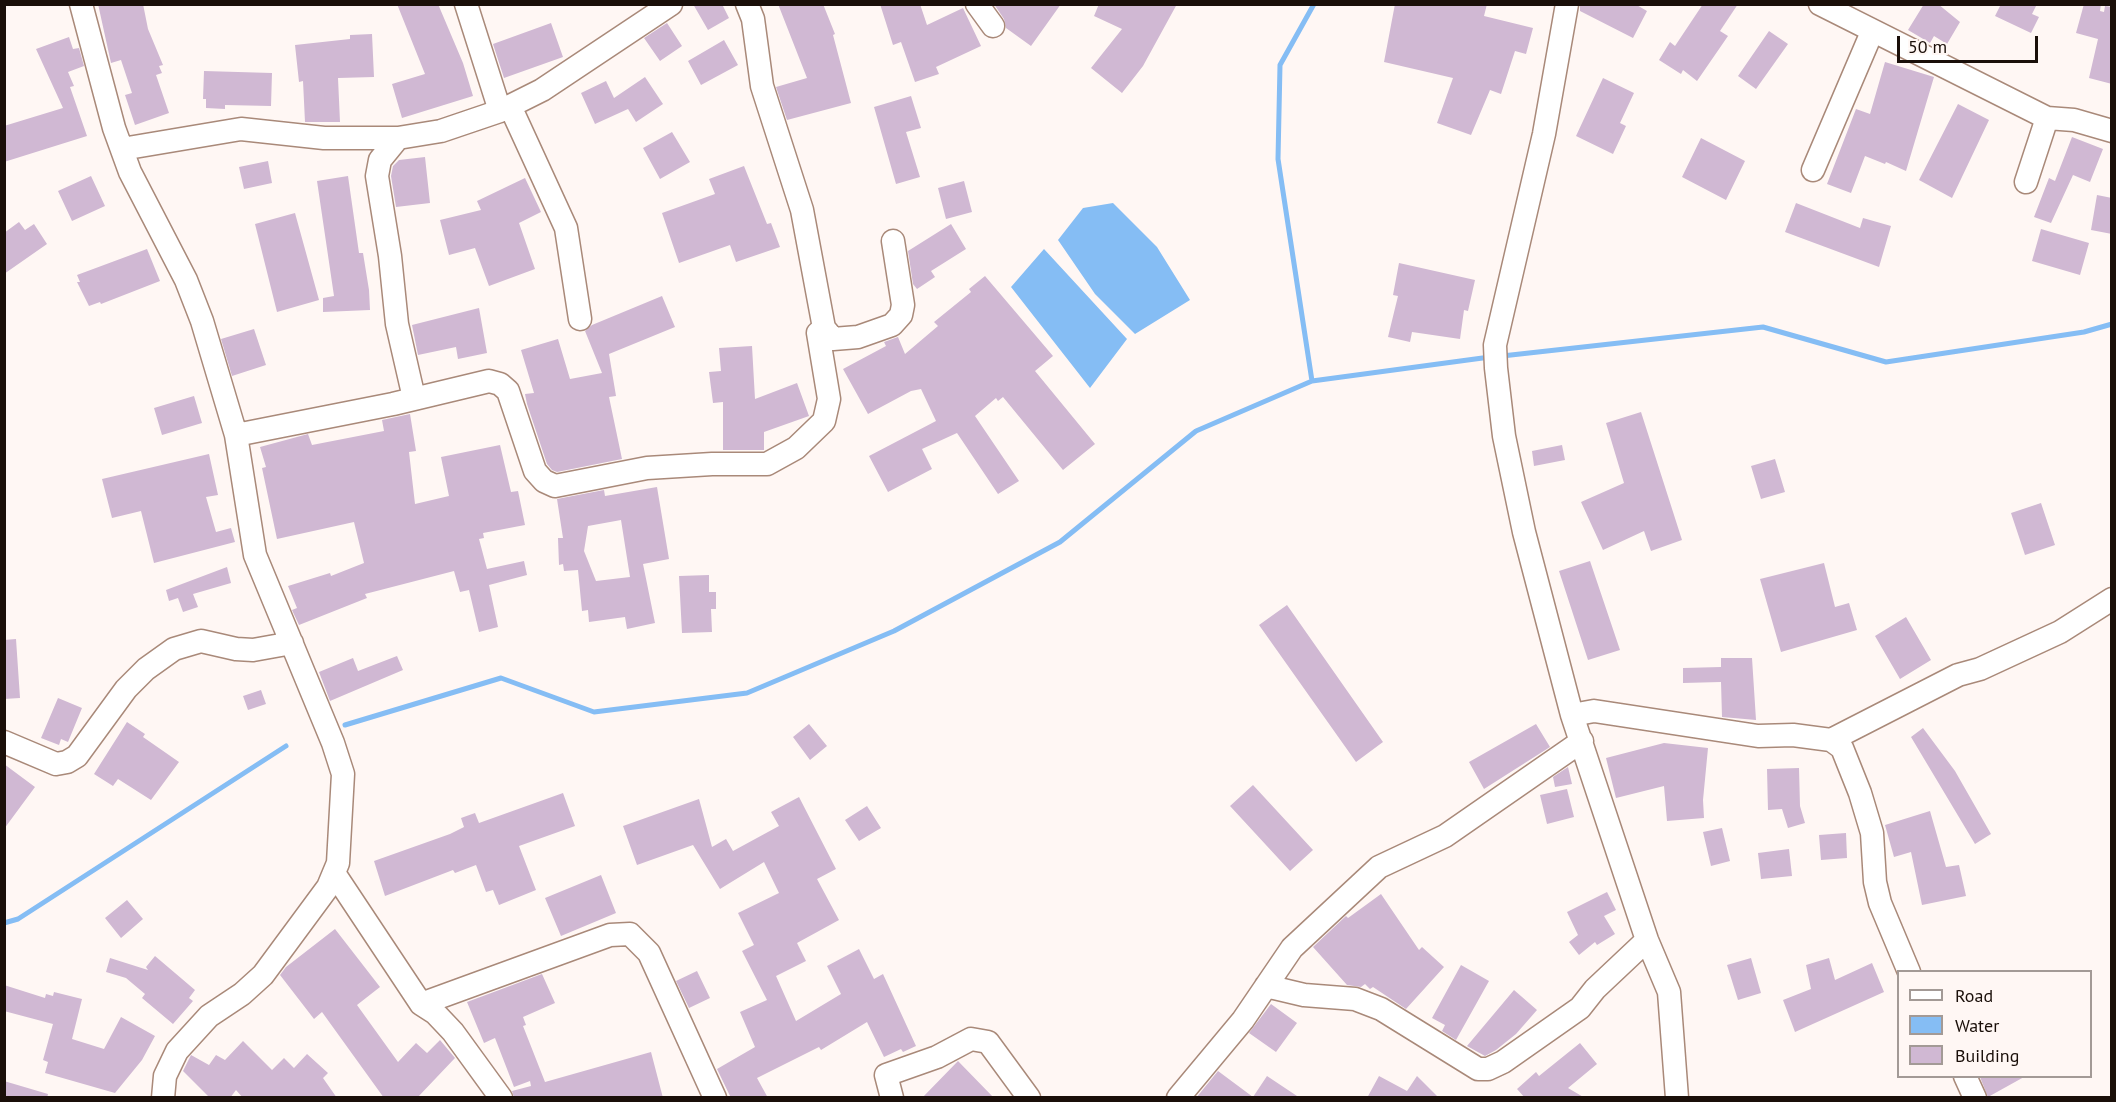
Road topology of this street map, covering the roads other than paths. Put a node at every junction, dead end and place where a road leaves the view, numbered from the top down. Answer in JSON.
{"nodes":[{"id":1,"x":81,"y":4,"type":"edge"},
{"id":2,"x":466,"y":4,"type":"edge"},
{"id":3,"x":671,"y":4,"type":"edge"},
{"id":4,"x":747,"y":4,"type":"edge"},
{"id":5,"x":978,"y":4,"type":"edge"},
{"id":6,"x":1567,"y":4,"type":"edge"},
{"id":7,"x":1820,"y":4,"type":"edge"},
{"id":8,"x":993,"y":26,"type":"dead end"},
{"id":9,"x":1872,"y":32,"type":"junction"},
{"id":10,"x":505,"y":109,"type":"junction"},
{"id":11,"x":2047,"y":118,"type":"junction"},
{"id":12,"x":2112,"y":131,"type":"edge"},
{"id":13,"x":398,"y":138,"type":"junction"},
{"id":14,"x":122,"y":149,"type":"junction"},
{"id":15,"x":1813,"y":170,"type":"dead end"},
{"id":16,"x":2026,"y":182,"type":"dead end"},
{"id":17,"x":893,"y":241,"type":"dead end"},
{"id":18,"x":580,"y":319,"type":"dead end"},
{"id":19,"x":824,"y":328,"type":"junction"},
{"id":20,"x":414,"y":398,"type":"junction"},
{"id":21,"x":236,"y":435,"type":"junction"},
{"id":22,"x":2112,"y":599,"type":"edge"},
{"id":23,"x":292,"y":644,"type":"junction"},
{"id":24,"x":1572,"y":715,"type":"junction"},
{"id":25,"x":1831,"y":740,"type":"junction"},
{"id":26,"x":1582,"y":741,"type":"junction"},
{"id":27,"x":4,"y":742,"type":"edge"},
{"id":28,"x":334,"y":873,"type":"junction"},
{"id":29,"x":1647,"y":940,"type":"junction"},
{"id":30,"x":1909,"y":970,"type":"edge"},
{"id":31,"x":1266,"y":986,"type":"junction"},
{"id":32,"x":421,"y":1004,"type":"junction"},
{"id":33,"x":1965,"y":1078,"type":"edge"},
{"id":34,"x":163,"y":1098,"type":"edge"},
{"id":35,"x":501,"y":1098,"type":"edge"},
{"id":36,"x":715,"y":1098,"type":"edge"},
{"id":37,"x":892,"y":1098,"type":"edge"},
{"id":38,"x":1029,"y":1098,"type":"edge"},
{"id":39,"x":1178,"y":1098,"type":"edge"},
{"id":40,"x":1677,"y":1098,"type":"edge"},
{"id":41,"x":1975,"y":1098,"type":"edge"}],
"edges":[{"from":1,"to":14,"type":"street"},
{"from":2,"to":10,"type":"street"},
{"from":3,"to":10,"type":"street"},
{"from":4,"to":19,"type":"street"},
{"from":5,"to":8,"type":"street"},
{"from":6,"to":24,"type":"street"},
{"from":7,"to":9,"type":"street"},
{"from":9,"to":11,"type":"street"},
{"from":9,"to":15,"type":"street"},
{"from":10,"to":13,"type":"street"},
{"from":10,"to":18,"type":"street"},
{"from":11,"to":12,"type":"street"},
{"from":11,"to":16,"type":"street"},
{"from":13,"to":14,"type":"street"},
{"from":13,"to":20,"type":"street"},
{"from":14,"to":21,"type":"street"},
{"from":17,"to":19,"type":"street"},
{"from":19,"to":20,"type":"street"},
{"from":20,"to":21,"type":"street"},
{"from":21,"to":23,"type":"street"},
{"from":22,"to":25,"type":"street"},
{"from":23,"to":27,"type":"street"},
{"from":23,"to":28,"type":"street"},
{"from":24,"to":25,"type":"street"},
{"from":24,"to":26,"type":"street"},
{"from":25,"to":30,"type":"street"},
{"from":26,"to":29,"type":"street"},
{"from":26,"to":31,"type":"street"},
{"from":28,"to":32,"type":"street"},
{"from":28,"to":34,"type":"street"},
{"from":29,"to":31,"type":"street"},
{"from":29,"to":40,"type":"street"},
{"from":31,"to":39,"type":"street"},
{"from":32,"to":35,"type":"street"},
{"from":32,"to":36,"type":"street"},
{"from":33,"to":41,"type":"street"},
{"from":37,"to":38,"type":"street"}]}
